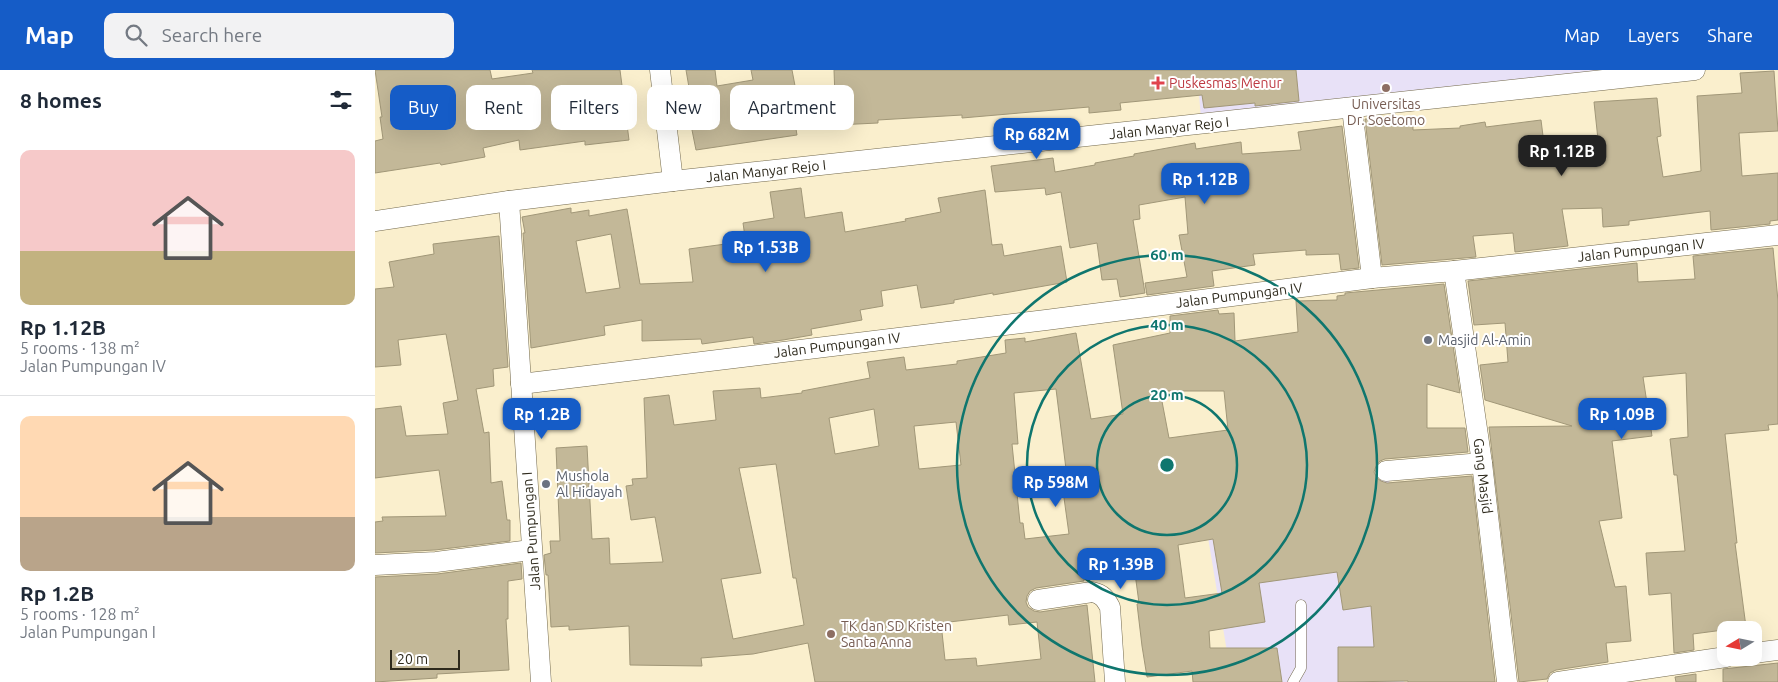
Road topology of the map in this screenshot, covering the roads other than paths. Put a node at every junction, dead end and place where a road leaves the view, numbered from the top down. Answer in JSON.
{"nodes":[{"id":1,"x":660,"y":70,"type":"edge"},
{"id":2,"x":1695,"y":70,"type":"edge"},
{"id":3,"x":1352,"y":108,"type":"junction"},
{"id":4,"x":673,"y":181,"type":"junction"},
{"id":5,"x":509,"y":201,"type":"junction"},
{"id":6,"x":375,"y":221,"type":"edge"},
{"id":7,"x":1778,"y":235,"type":"edge"},
{"id":8,"x":1454,"y":270,"type":"junction"},
{"id":9,"x":1372,"y":278,"type":"junction"},
{"id":10,"x":521,"y":384,"type":"junction"},
{"id":11,"x":1482,"y":463,"type":"junction"},
{"id":12,"x":1386,"y":471,"type":"dead end"},
{"id":13,"x":531,"y":550,"type":"junction"},
{"id":14,"x":375,"y":565,"type":"edge"},
{"id":15,"x":1037,"y":600,"type":"dead end"},
{"id":16,"x":1301,"y":605,"type":"dead end"},
{"id":17,"x":1778,"y":650,"type":"edge"},
{"id":18,"x":1763,"y":652,"type":"edge"},
{"id":19,"x":1717,"y":659,"type":"edge"},
{"id":20,"x":541,"y":682,"type":"edge"},
{"id":21,"x":1115,"y":682,"type":"edge"},
{"id":22,"x":1293,"y":682,"type":"edge"},
{"id":23,"x":1507,"y":682,"type":"edge"},
{"id":24,"x":1557,"y":682,"type":"edge"}],
"edges":[{"from":1,"to":4,"type":"street"},
{"from":2,"to":3,"type":"street","name":"Jalan Manyar Rejo I"},
{"from":3,"to":4,"type":"street","name":"Jalan Manyar Rejo I"},
{"from":3,"to":9,"type":"street"},
{"from":4,"to":5,"type":"street","name":"Jalan Manyar Rejo I"},
{"from":5,"to":6,"type":"street","name":"Jalan Manyar Rejo I"},
{"from":5,"to":10,"type":"street","name":"Jalan Pumpungan I"},
{"from":7,"to":8,"type":"street","name":"Jalan Pumpungan IV"},
{"from":8,"to":9,"type":"street","name":"Jalan Pumpungan IV"},
{"from":8,"to":11,"type":"street","name":"Gang Masjid"},
{"from":9,"to":10,"type":"street","name":"Jalan Pumpungan IV"},
{"from":10,"to":13,"type":"street","name":"Jalan Pumpungan I"},
{"from":11,"to":12,"type":"street"},
{"from":11,"to":23,"type":"street","name":"Gang Masjid"},
{"from":13,"to":14,"type":"street"},
{"from":13,"to":20,"type":"street","name":"Jalan Pumpungan I"},
{"from":15,"to":21,"type":"street"},
{"from":16,"to":22,"type":"lane"},
{"from":17,"to":18,"type":"street"},
{"from":19,"to":24,"type":"street"}]}
